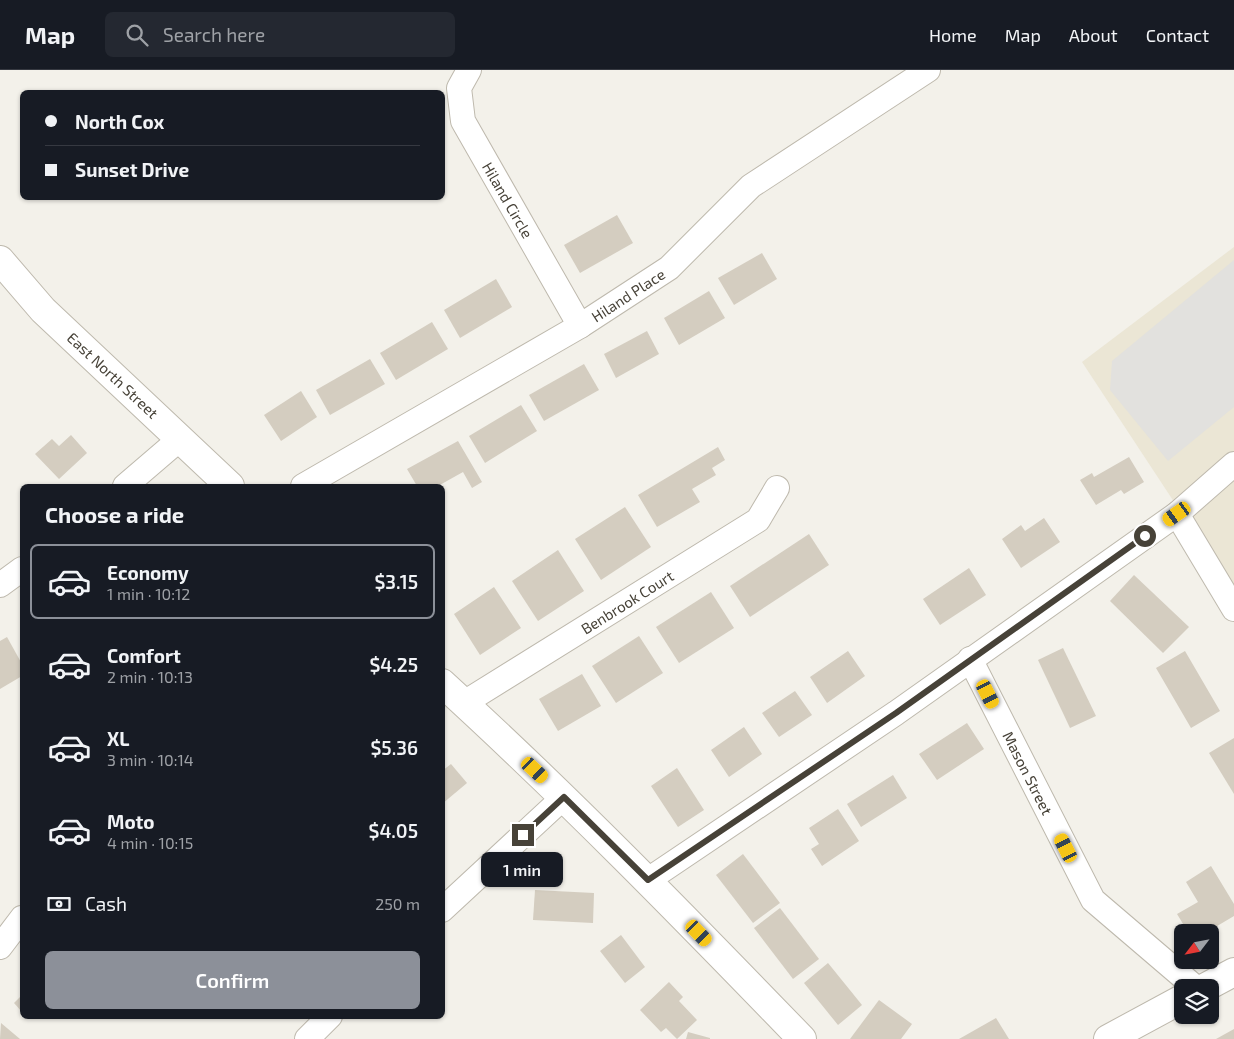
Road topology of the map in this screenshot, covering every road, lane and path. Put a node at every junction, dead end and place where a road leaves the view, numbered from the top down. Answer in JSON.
{"nodes":[{"id":1,"x":469,"y":70,"type":"edge"},
{"id":2,"x":928,"y":70,"type":"edge"},
{"id":3,"x":0,"y":260,"type":"edge"},
{"id":4,"x":580,"y":326,"type":"junction"},
{"id":5,"x":181,"y":438,"type":"junction"},
{"id":6,"x":1234,"y":464,"type":"edge"},
{"id":7,"x":127,"y":484,"type":"edge"},
{"id":8,"x":228,"y":484,"type":"edge"},
{"id":9,"x":306,"y":484,"type":"edge"},
{"id":10,"x":776,"y":488,"type":"dead end"},
{"id":11,"x":1177,"y":514,"type":"junction"},
{"id":12,"x":20,"y":570,"type":"edge"},
{"id":13,"x":0,"y":585,"type":"edge"},
{"id":14,"x":1234,"y":609,"type":"edge"},
{"id":15,"x":970,"y":659,"type":"junction"},
{"id":16,"x":445,"y":686,"type":"edge"},
{"id":17,"x":464,"y":703,"type":"junction"},
{"id":18,"x":564,"y":797,"type":"junction"},
{"id":19,"x":648,"y":880,"type":"junction"},
{"id":20,"x":445,"y":907,"type":"edge"},
{"id":21,"x":20,"y":921,"type":"edge"},
{"id":22,"x":0,"y":947,"type":"edge"},
{"id":23,"x":1234,"y":972,"type":"edge"},
{"id":24,"x":1185,"y":979,"type":"edge"},
{"id":25,"x":1219,"y":980,"type":"edge"},
{"id":26,"x":1174,"y":1003,"type":"edge"},
{"id":27,"x":327,"y":1019,"type":"edge"},
{"id":28,"x":307,"y":1039,"type":"edge"},
{"id":29,"x":802,"y":1039,"type":"edge"},
{"id":30,"x":1108,"y":1039,"type":"edge"}],
"edges":[{"from":1,"to":4,"type":"street","name":"Hiland Circle"},
{"from":2,"to":4,"type":"street","name":"Hiland Place"},
{"from":3,"to":5,"type":"street","name":"East North Street"},
{"from":4,"to":9,"type":"street","name":"Hiland Place"},
{"from":5,"to":7,"type":"street"},
{"from":5,"to":8,"type":"street","name":"East North Street"},
{"from":6,"to":11,"type":"street"},
{"from":10,"to":17,"type":"street","name":"Benbrook Court"},
{"from":11,"to":14,"type":"street"},
{"from":11,"to":15,"type":"street"},
{"from":12,"to":13,"type":"street"},
{"from":15,"to":19,"type":"street"},
{"from":15,"to":24,"type":"street","name":"Mason Street"},
{"from":16,"to":17,"type":"street"},
{"from":17,"to":18,"type":"street"},
{"from":18,"to":19,"type":"street"},
{"from":18,"to":20,"type":"street"},
{"from":19,"to":29,"type":"street"},
{"from":21,"to":22,"type":"street"},
{"from":23,"to":25,"type":"street"},
{"from":26,"to":30,"type":"street"},
{"from":27,"to":28,"type":"street"}]}
